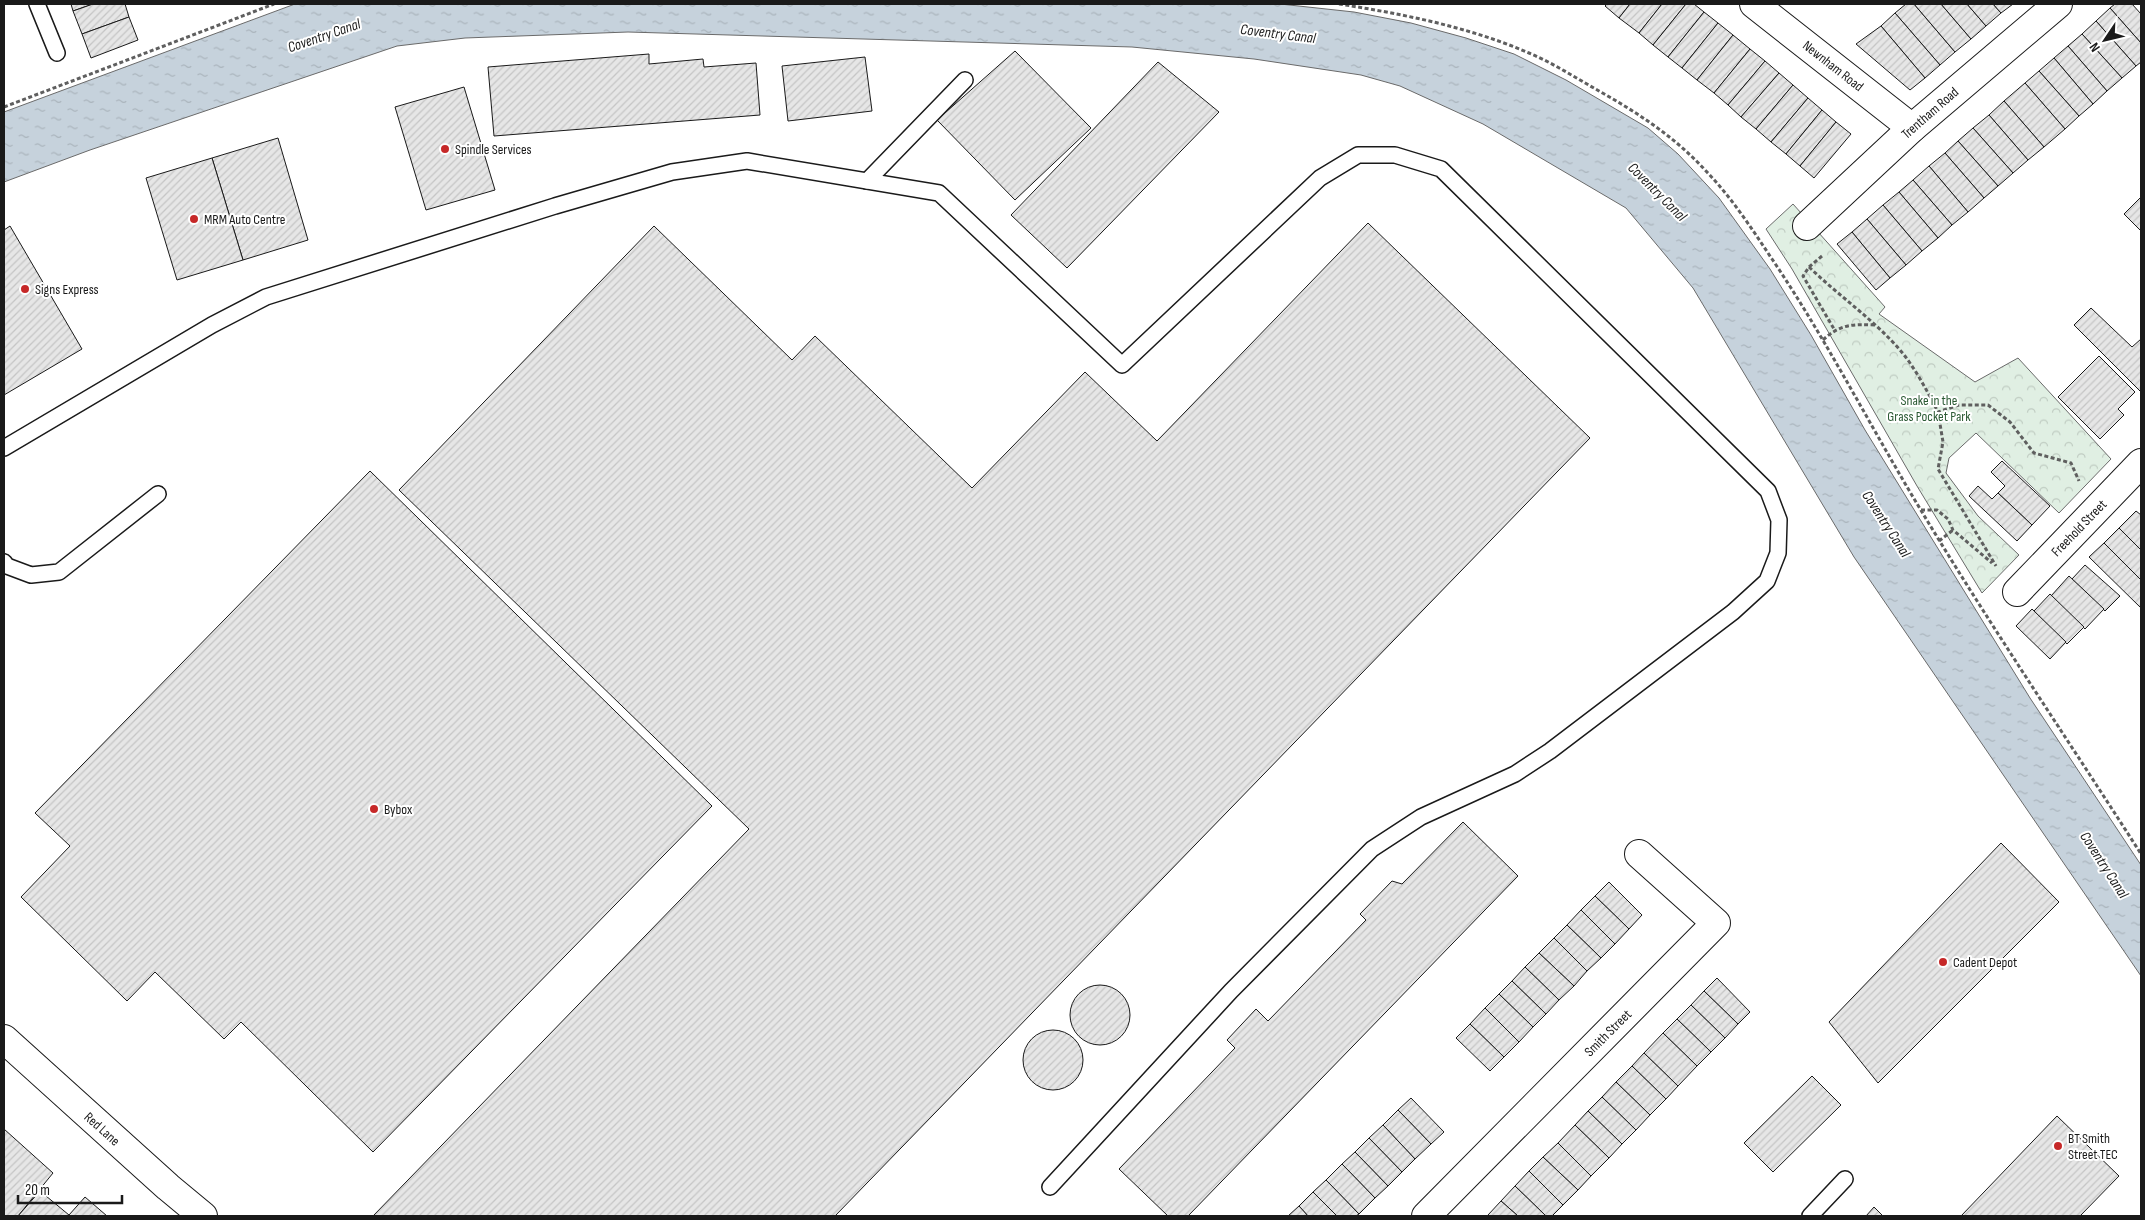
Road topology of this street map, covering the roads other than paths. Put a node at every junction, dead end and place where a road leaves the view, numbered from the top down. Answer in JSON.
{"nodes":[{"id":1,"x":37,"y":4,"type":"edge"},
{"id":2,"x":1754,"y":4,"type":"edge"},
{"id":3,"x":2058,"y":4,"type":"edge"},
{"id":4,"x":57,"y":53,"type":"dead end"},
{"id":5,"x":965,"y":80,"type":"dead end"},
{"id":6,"x":1912,"y":128,"type":"junction"},
{"id":7,"x":867,"y":181,"type":"junction"},
{"id":8,"x":1807,"y":226,"type":"road end"},
{"id":9,"x":4,"y":448,"type":"edge"},
{"id":10,"x":2141,"y":463,"type":"edge"},
{"id":11,"x":158,"y":494,"type":"dead end"},
{"id":12,"x":4,"y":562,"type":"edge"},
{"id":13,"x":2017,"y":592,"type":"road end"},
{"id":14,"x":1639,"y":854,"type":"dead end"},
{"id":15,"x":4,"y":1039,"type":"edge"},
{"id":16,"x":1846,"y":1179,"type":"dead end"},
{"id":17,"x":1050,"y":1187,"type":"dead end"},
{"id":18,"x":203,"y":1216,"type":"edge"},
{"id":19,"x":1426,"y":1216,"type":"edge"},
{"id":20,"x":1810,"y":1216,"type":"edge"}],
"edges":[{"from":1,"to":4,"type":"lane"},
{"from":2,"to":6,"type":"street","name":"Newnham Road"},
{"from":3,"to":6,"type":"street","name":"Trentham Road"},
{"from":5,"to":7,"type":"lane"},
{"from":6,"to":8,"type":"street","name":"Trentham Road"},
{"from":7,"to":9,"type":"lane"},
{"from":7,"to":17,"type":"lane"},
{"from":10,"to":13,"type":"street","name":"Freehold Street"},
{"from":11,"to":12,"type":"lane"},
{"from":14,"to":19,"type":"street","name":"Smith Street"},
{"from":15,"to":18,"type":"street","name":"Red Lane"},
{"from":16,"to":20,"type":"lane"}]}
